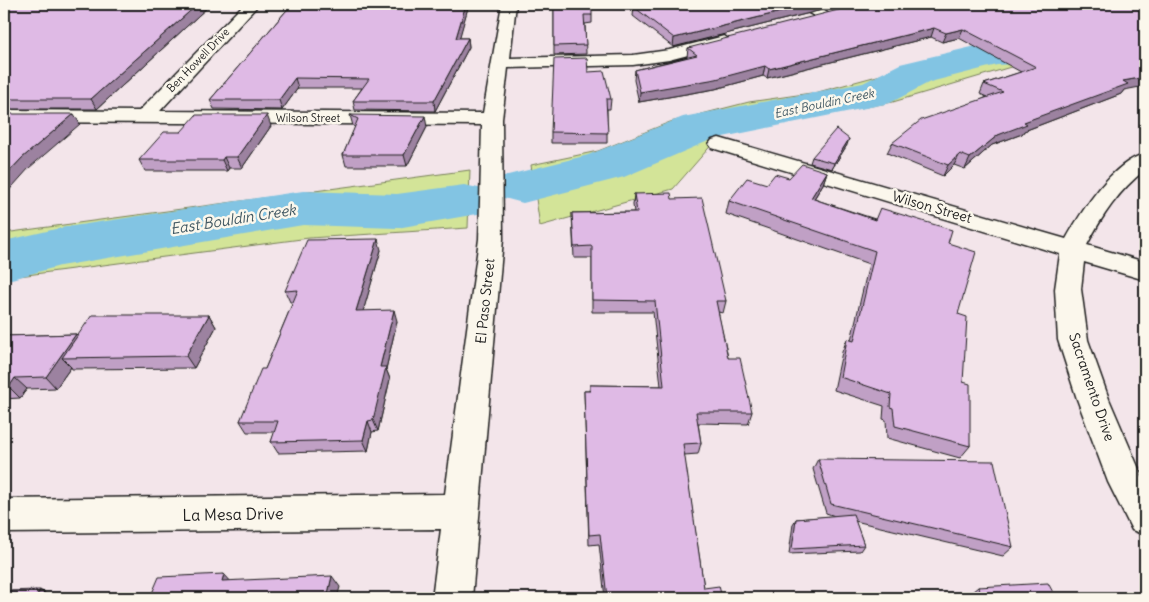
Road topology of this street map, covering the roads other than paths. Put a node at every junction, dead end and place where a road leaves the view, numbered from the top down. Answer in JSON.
{"nodes":[{"id":1,"x":252,"y":4,"type":"edge"},
{"id":2,"x":509,"y":4,"type":"edge"},
{"id":3,"x":801,"y":4,"type":"edge"},
{"id":4,"x":842,"y":11,"type":"edge"},
{"id":5,"x":825,"y":16,"type":"junction"},
{"id":6,"x":797,"y":22,"type":"edge"},
{"id":7,"x":742,"y":36,"type":"edge"},
{"id":8,"x":500,"y":63,"type":"junction"},
{"id":9,"x":4,"y":116,"type":"edge"},
{"id":10,"x":144,"y":116,"type":"junction"},
{"id":11,"x":492,"y":119,"type":"junction"},
{"id":12,"x":719,"y":144,"type":"dead end"},
{"id":13,"x":1145,"y":160,"type":"edge"},
{"id":14,"x":1073,"y":249,"type":"junction"},
{"id":15,"x":1145,"y":271,"type":"edge"},
{"id":16,"x":461,"y":511,"type":"junction"},
{"id":17,"x":4,"y":516,"type":"edge"},
{"id":18,"x":1145,"y":518,"type":"edge"},
{"id":19,"x":452,"y":598,"type":"edge"}],
"edges":[{"from":1,"to":10,"type":"street","name":"Ben Howell Drive"},
{"from":2,"to":8,"type":"street","name":"El Paso Street"},
{"from":3,"to":5,"type":"street"},
{"from":4,"to":5,"type":"street"},
{"from":5,"to":6,"type":"street"},
{"from":7,"to":8,"type":"street"},
{"from":8,"to":11,"type":"street","name":"El Paso Street"},
{"from":9,"to":10,"type":"street","name":"Wilson Street"},
{"from":10,"to":11,"type":"street","name":"Wilson Street"},
{"from":11,"to":16,"type":"street","name":"El Paso Street"},
{"from":12,"to":14,"type":"street","name":"Wilson Street"},
{"from":13,"to":14,"type":"street"},
{"from":14,"to":15,"type":"street","name":"Wilson Street"},
{"from":14,"to":18,"type":"street","name":"Sacramento Drive"},
{"from":16,"to":17,"type":"street","name":"La Mesa Drive"},
{"from":16,"to":19,"type":"street","name":"El Paso Street"}]}
